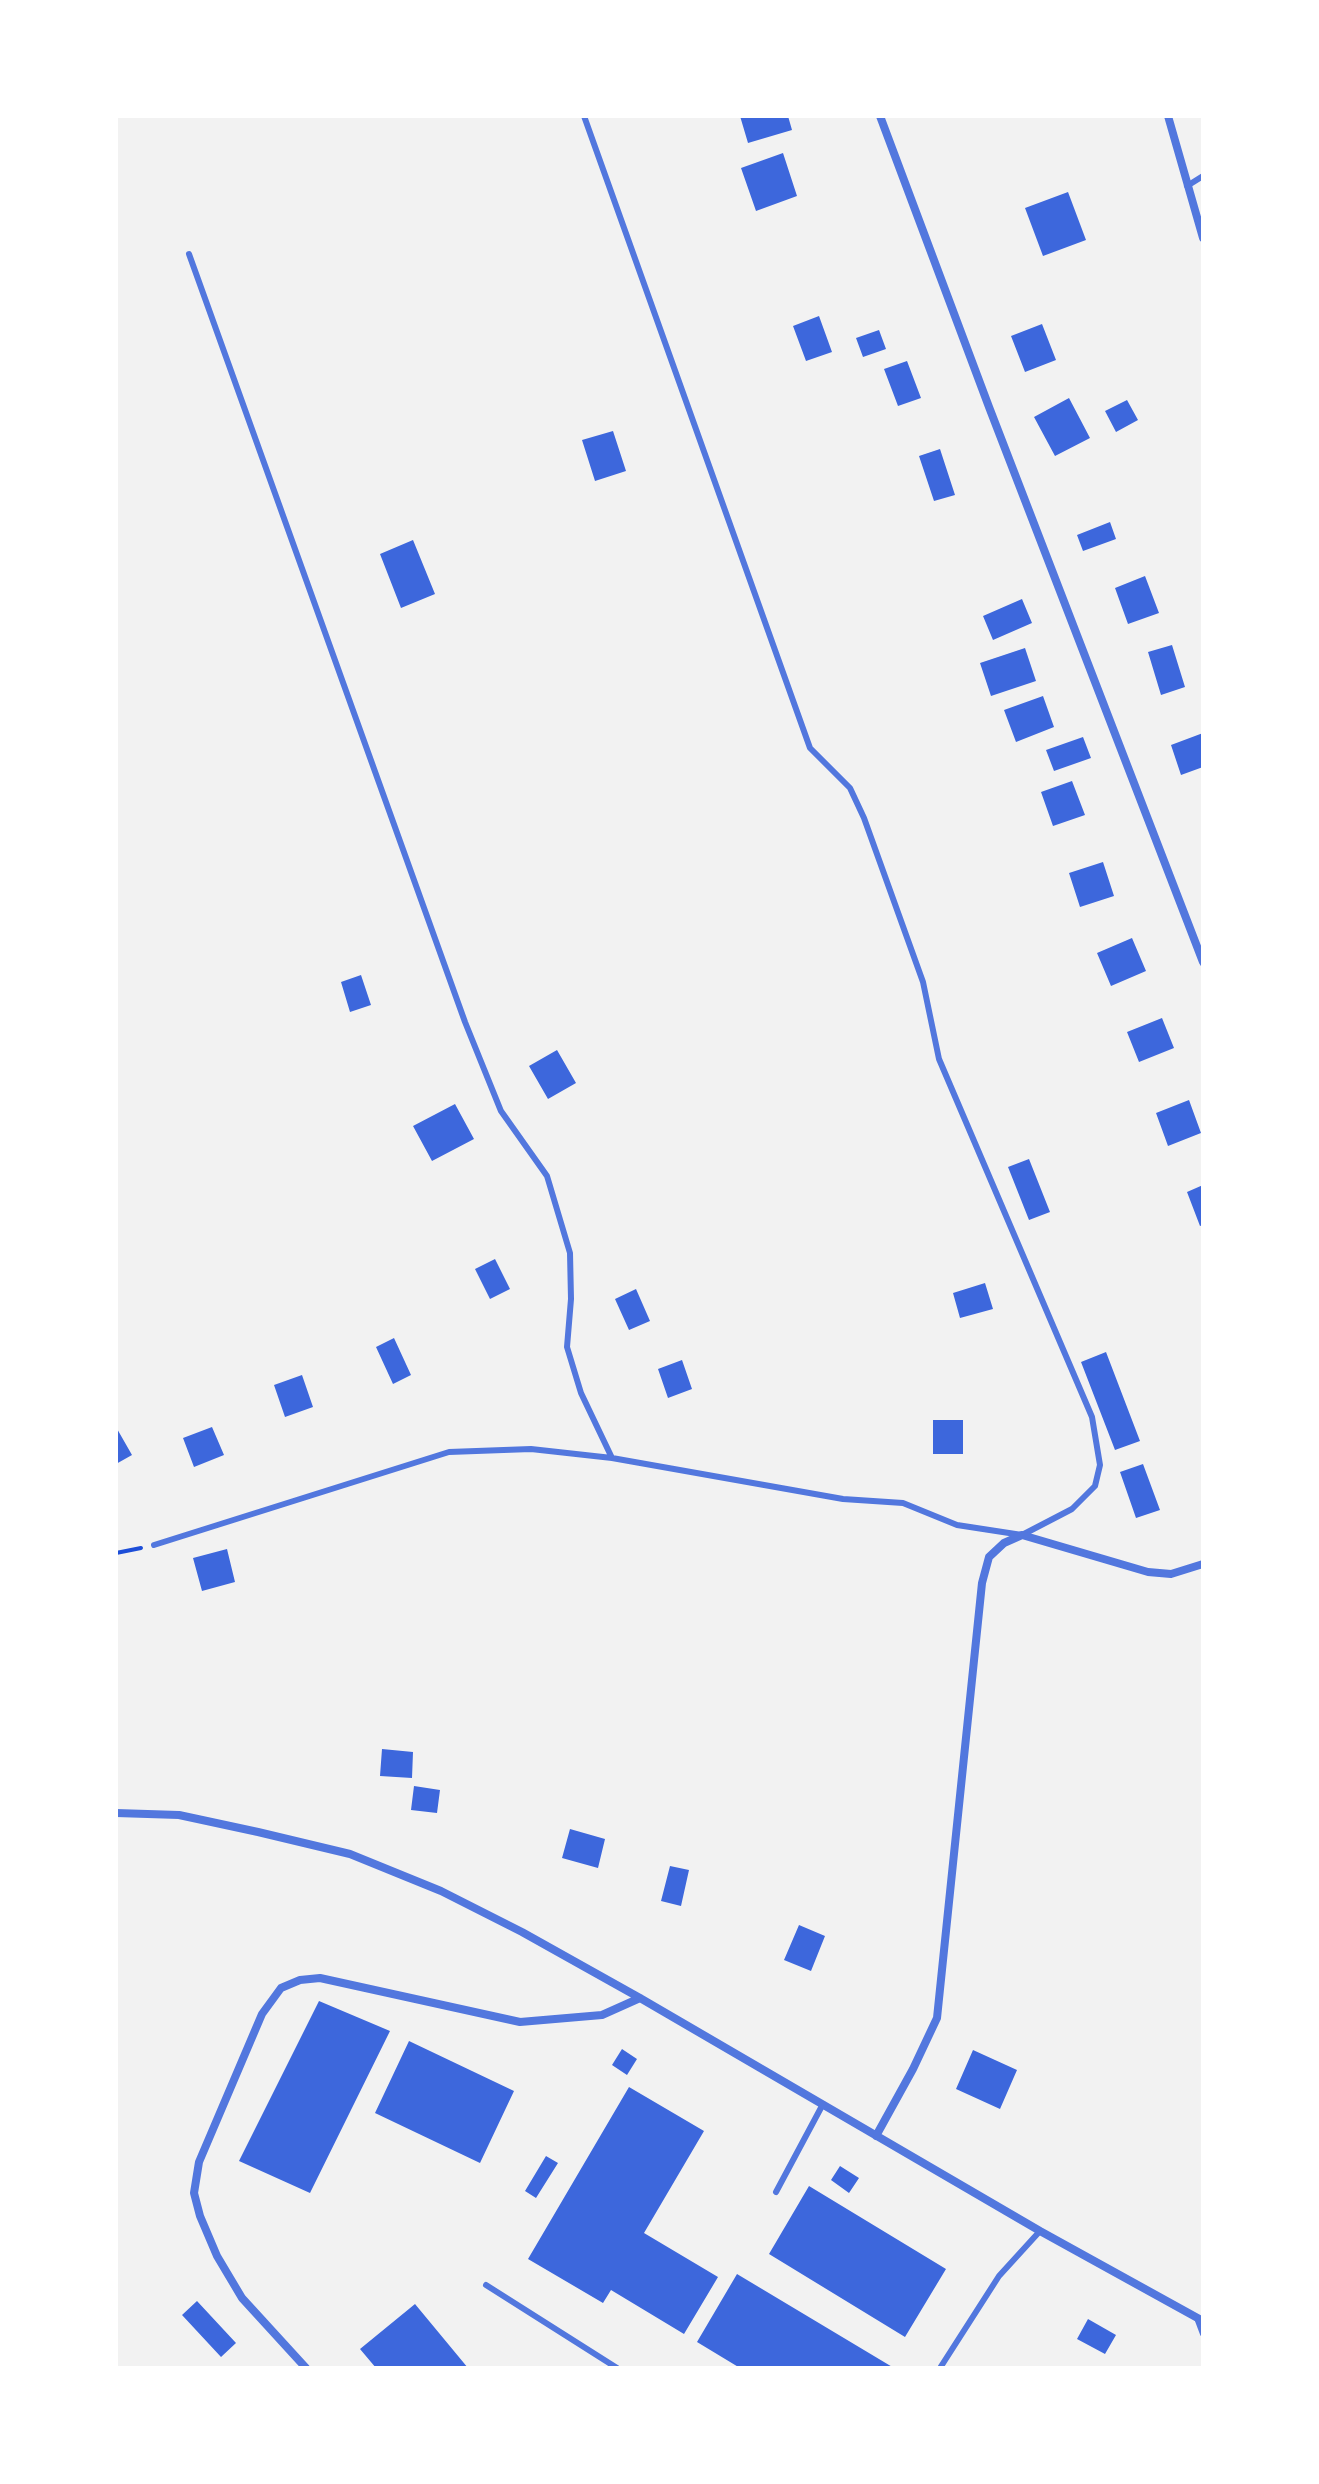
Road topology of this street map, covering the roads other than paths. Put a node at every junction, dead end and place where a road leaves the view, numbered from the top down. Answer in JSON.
{"nodes":[{"id":1,"x":584,"y":116,"type":"edge"},
{"id":2,"x":880,"y":116,"type":"edge"},
{"id":3,"x":1168,"y":116,"type":"edge"},
{"id":4,"x":1203,"y":176,"type":"edge"},
{"id":5,"x":1187,"y":186,"type":"junction"},
{"id":6,"x":1203,"y":238,"type":"edge"},
{"id":7,"x":189,"y":254,"type":"dead end"},
{"id":8,"x":1203,"y":962,"type":"edge"},
{"id":9,"x":612,"y":1458,"type":"junction"},
{"id":10,"x":1022,"y":1535,"type":"junction"},
{"id":11,"x":154,"y":1545,"type":"road end"},
{"id":12,"x":1203,"y":1564,"type":"edge"},
{"id":13,"x":116,"y":1813,"type":"edge"},
{"id":14,"x":640,"y":1998,"type":"junction"},
{"id":15,"x":823,"y":2104,"type":"junction"},
{"id":16,"x":876,"y":2136,"type":"junction"},
{"id":17,"x":776,"y":2192,"type":"dead end"},
{"id":18,"x":1040,"y":2231,"type":"junction"},
{"id":19,"x":486,"y":2285,"type":"dead end"},
{"id":20,"x":1200,"y":2319,"type":"edge"},
{"id":21,"x":1203,"y":2334,"type":"edge"},
{"id":22,"x":306,"y":2368,"type":"edge"},
{"id":23,"x":617,"y":2368,"type":"edge"},
{"id":24,"x":940,"y":2368,"type":"edge"}],
"edges":[{"from":1,"to":10,"type":"lane"},
{"from":2,"to":8,"type":"street"},
{"from":3,"to":5,"type":"street"},
{"from":4,"to":5,"type":"lane"},
{"from":5,"to":6,"type":"street"},
{"from":7,"to":9,"type":"lane"},
{"from":9,"to":10,"type":"lane"},
{"from":9,"to":11,"type":"lane"},
{"from":10,"to":12,"type":"street"},
{"from":10,"to":16,"type":"street"},
{"from":13,"to":14,"type":"street"},
{"from":14,"to":15,"type":"street"},
{"from":14,"to":22,"type":"street"},
{"from":15,"to":16,"type":"street"},
{"from":15,"to":17,"type":"lane"},
{"from":16,"to":18,"type":"street"},
{"from":18,"to":20,"type":"street"},
{"from":18,"to":24,"type":"lane"},
{"from":19,"to":23,"type":"lane"},
{"from":20,"to":21,"type":"lane"}]}
